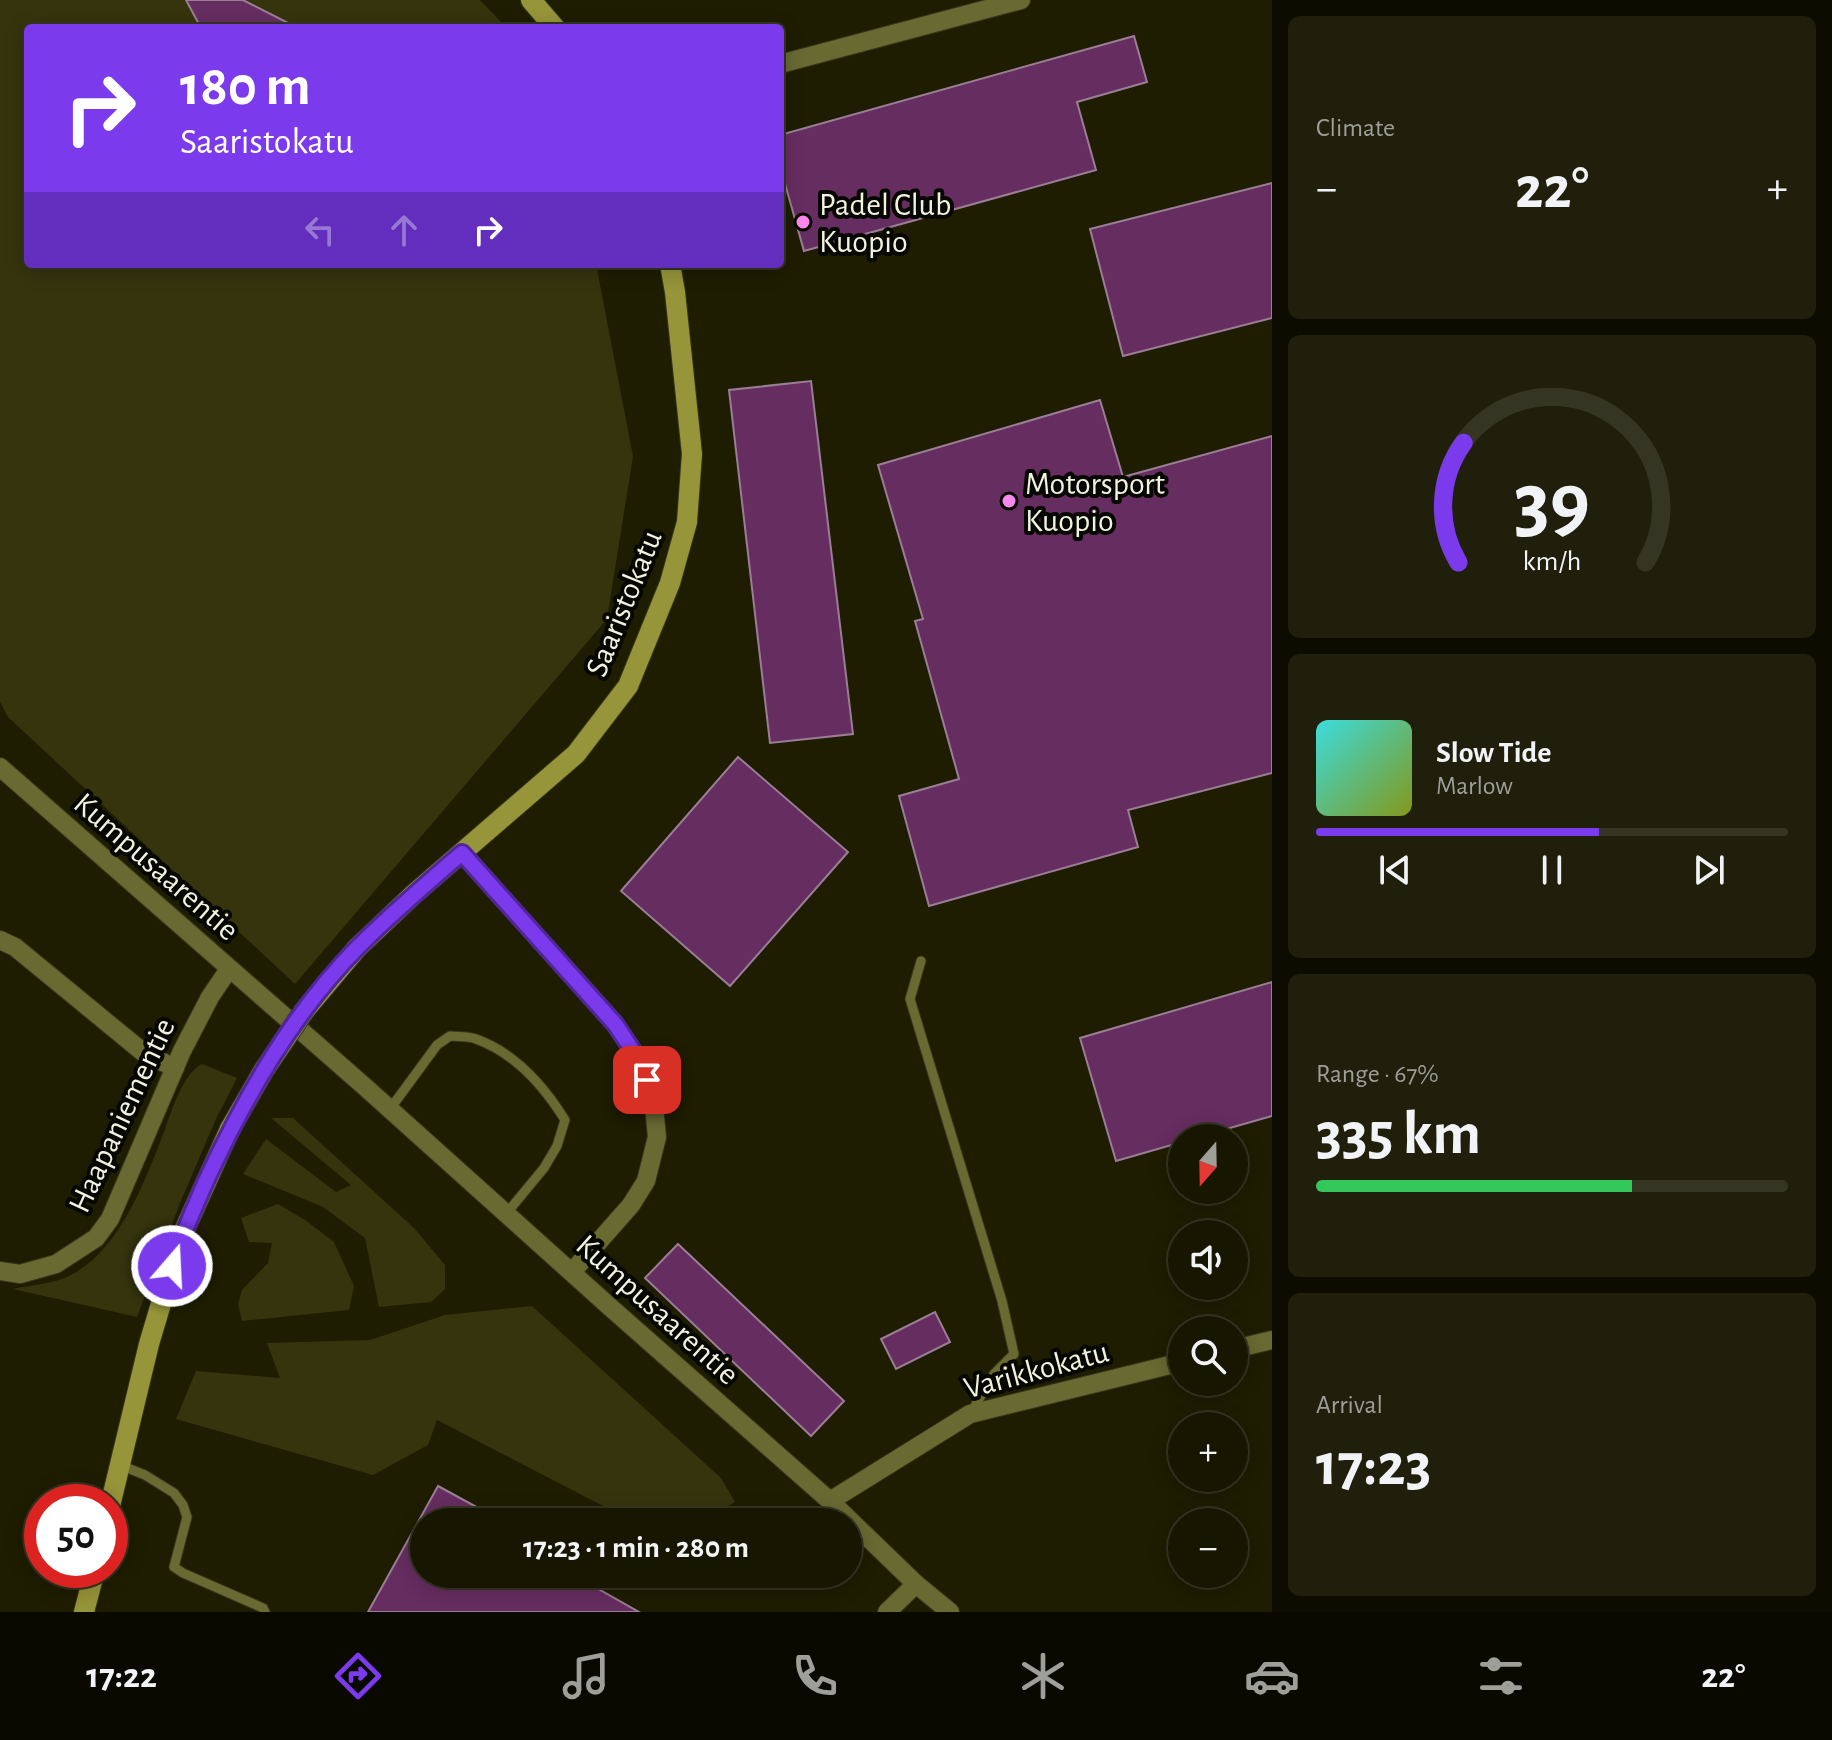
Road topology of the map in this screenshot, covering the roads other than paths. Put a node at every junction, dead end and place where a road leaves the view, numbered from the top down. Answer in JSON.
{"nodes":[{"id":1,"x":531,"y":0,"type":"edge"},
{"id":2,"x":1021,"y":0,"type":"edge"},
{"id":3,"x":552,"y":24,"type":"edge"},
{"id":4,"x":784,"y":63,"type":"edge"},
{"id":5,"x":671,"y":268,"type":"edge"},
{"id":6,"x":0,"y":767,"type":"edge"},
{"id":7,"x":462,"y":853,"type":"junction"},
{"id":8,"x":0,"y":940,"type":"edge"},
{"id":9,"x":921,"y":961,"type":"dead end"},
{"id":10,"x":229,"y":969,"type":"junction"},
{"id":11,"x":175,"y":1068,"type":"junction"},
{"id":12,"x":390,"y":1109,"type":"junction"},
{"id":13,"x":506,"y":1214,"type":"junction"},
{"id":14,"x":0,"y":1271,"type":"edge"},
{"id":15,"x":572,"y":1272,"type":"junction"},
{"id":16,"x":1272,"y":1340,"type":"edge"},
{"id":17,"x":1248,"y":1346,"type":"edge"},
{"id":18,"x":1168,"y":1365,"type":"edge"},
{"id":19,"x":970,"y":1414,"type":"junction"},
{"id":20,"x":120,"y":1465,"type":"junction"},
{"id":21,"x":115,"y":1484,"type":"edge"},
{"id":22,"x":830,"y":1501,"type":"junction"},
{"id":23,"x":916,"y":1584,"type":"junction"},
{"id":24,"x":90,"y":1588,"type":"edge"},
{"id":25,"x":84,"y":1612,"type":"edge"},
{"id":26,"x":265,"y":1612,"type":"edge"},
{"id":27,"x":887,"y":1612,"type":"edge"},
{"id":28,"x":950,"y":1612,"type":"edge"}],
"edges":[{"from":1,"to":3,"type":"main road"},
{"from":2,"to":4,"type":"street"},
{"from":5,"to":7,"type":"main road","name":"Saaristokatu"},
{"from":6,"to":10,"type":"street","name":"Kumpusaarentie"},
{"from":7,"to":15,"type":"street"},
{"from":7,"to":20,"type":"main road","name":"Saaristokatu","bridge":true},
{"from":8,"to":11,"type":"street"},
{"from":9,"to":19,"type":"lane"},
{"from":10,"to":11,"type":"street","name":"Haapaniementie"},
{"from":10,"to":12,"type":"street","name":"Kumpusaarentie"},
{"from":11,"to":14,"type":"street","name":"Haapaniementie"},
{"from":12,"to":13,"type":"street","name":"Kumpusaarentie"},
{"from":12,"to":13,"type":"lane"},
{"from":13,"to":15,"type":"street","name":"Kumpusaarentie"},
{"from":15,"to":22,"type":"street","name":"Kumpusaarentie"},
{"from":16,"to":17,"type":"street"},
{"from":18,"to":19,"type":"street","name":"Varikkokatu"},
{"from":19,"to":22,"type":"street","name":"Varikkokatu"},
{"from":20,"to":21,"type":"main road","name":"Saaristokatu"},
{"from":20,"to":26,"type":"lane"},
{"from":22,"to":23,"type":"street","name":"Kumpusaarentie"},
{"from":23,"to":27,"type":"street"},
{"from":23,"to":28,"type":"street","name":"Kumpusaarentie"},
{"from":24,"to":25,"type":"main road"}]}
